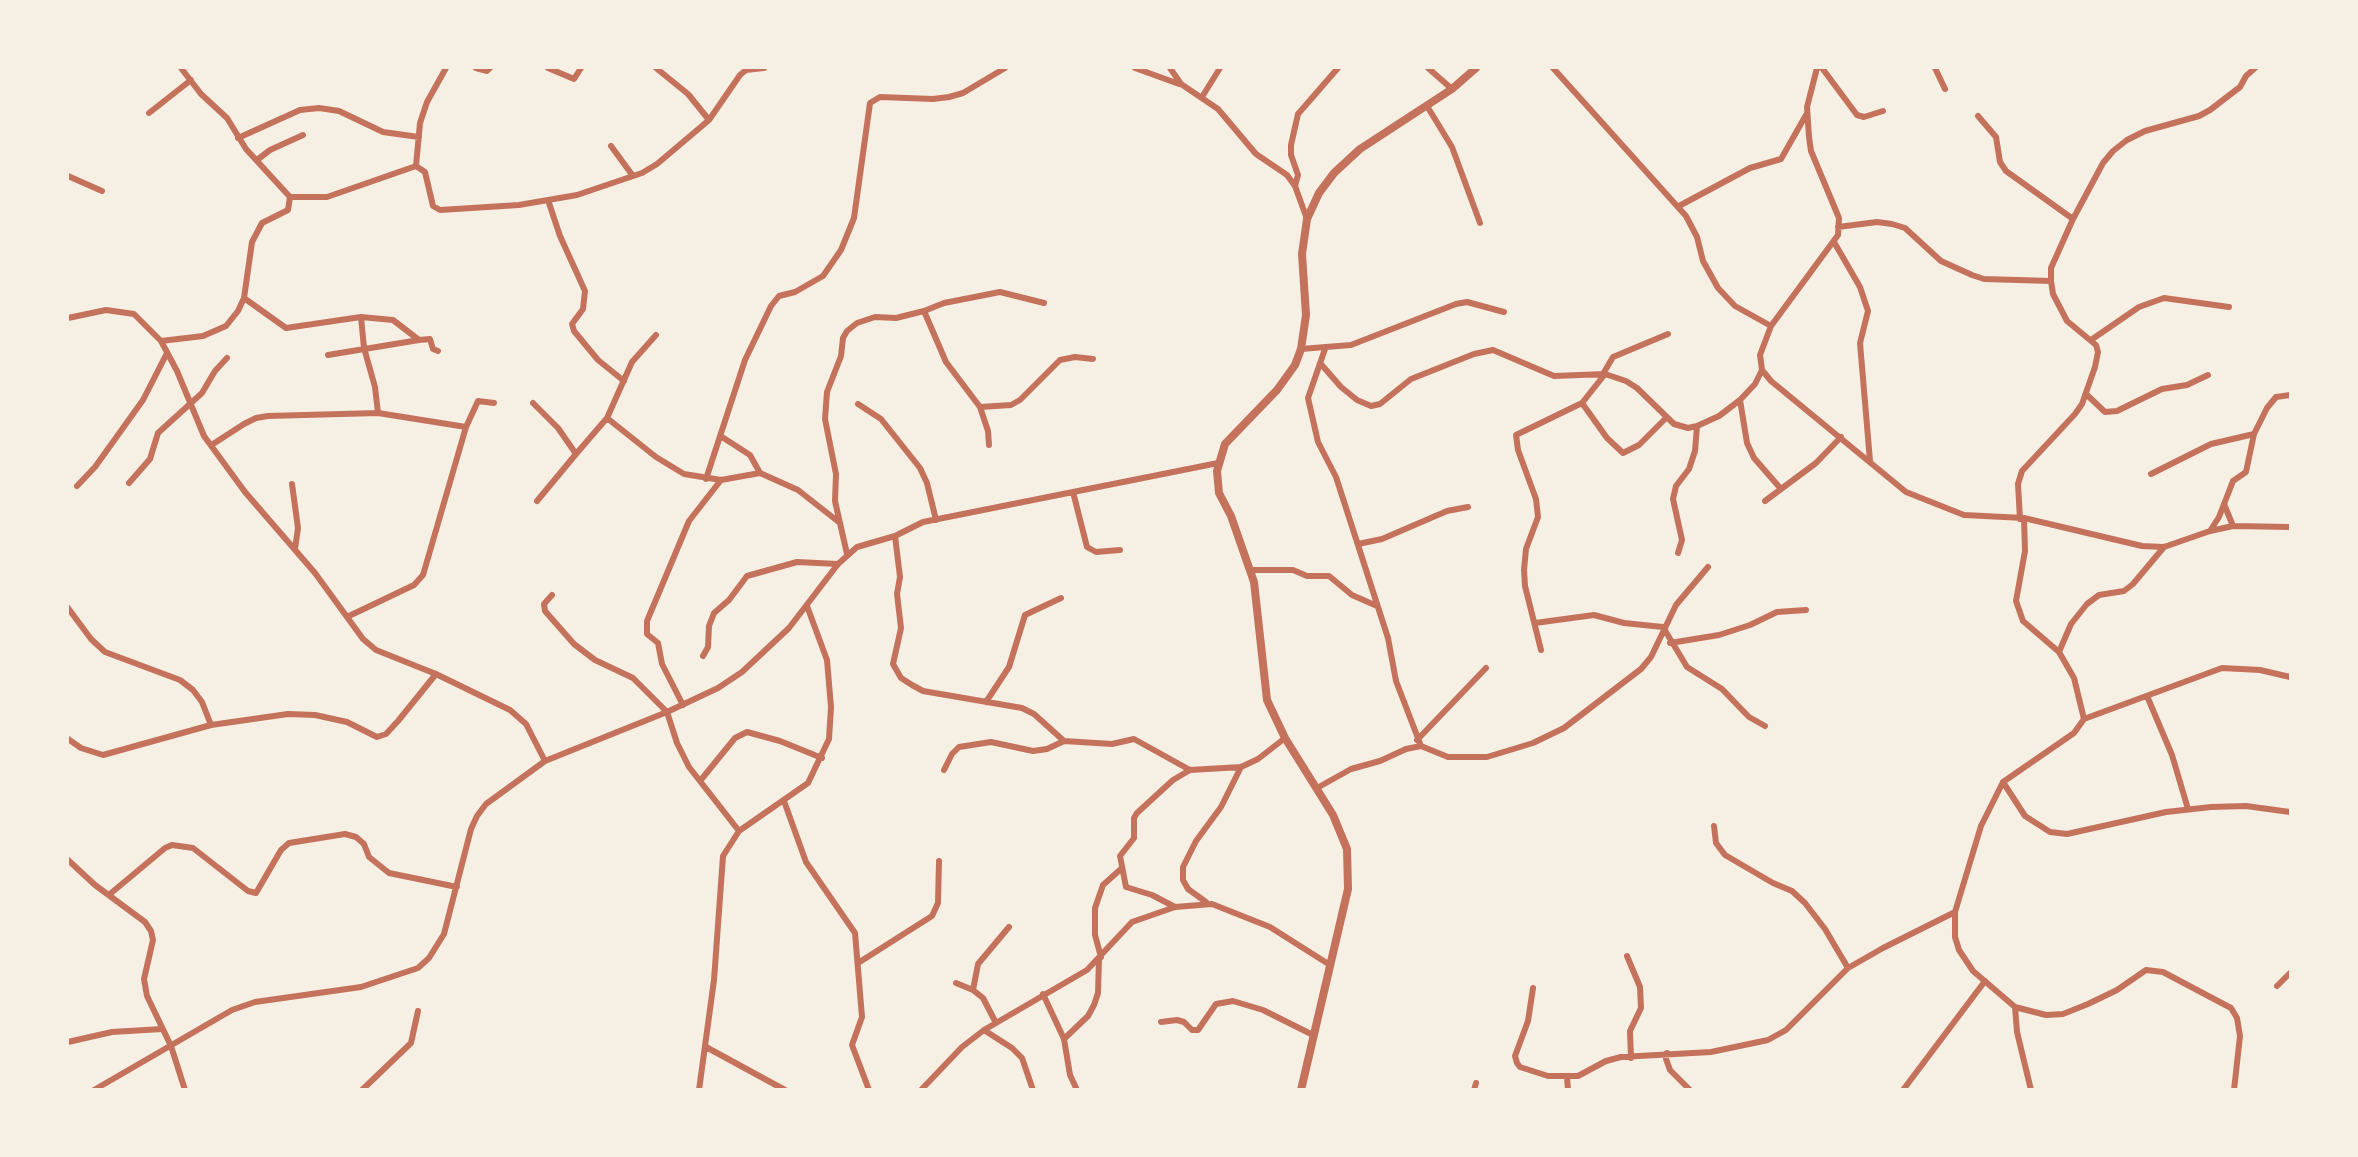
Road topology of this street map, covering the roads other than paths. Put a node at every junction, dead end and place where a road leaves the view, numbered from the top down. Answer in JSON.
{"nodes":[{"id":1,"x":181,"y":68,"type":"edge"},
{"id":2,"x":446,"y":68,"type":"edge"},
{"id":3,"x":476,"y":68,"type":"edge"},
{"id":4,"x":490,"y":68,"type":"edge"},
{"id":5,"x":548,"y":68,"type":"edge"},
{"id":6,"x":581,"y":68,"type":"edge"},
{"id":7,"x":656,"y":68,"type":"edge"},
{"id":8,"x":764,"y":68,"type":"edge"},
{"id":9,"x":1005,"y":68,"type":"edge"},
{"id":10,"x":1135,"y":68,"type":"edge"},
{"id":11,"x":1170,"y":68,"type":"edge"},
{"id":12,"x":1220,"y":68,"type":"edge"},
{"id":13,"x":1338,"y":68,"type":"edge"},
{"id":14,"x":1428,"y":68,"type":"edge"},
{"id":15,"x":1476,"y":68,"type":"edge"},
{"id":16,"x":1553,"y":68,"type":"edge"},
{"id":17,"x":1817,"y":68,"type":"edge"},
{"id":18,"x":1822,"y":68,"type":"edge"},
{"id":19,"x":1935,"y":68,"type":"edge"},
{"id":20,"x":2255,"y":68,"type":"edge"},
{"id":21,"x":191,"y":80,"type":"junction"},
{"id":22,"x":1181,"y":84,"type":"junction"},
{"id":23,"x":1452,"y":89,"type":"junction"},
{"id":24,"x":1945,"y":89,"type":"dead end"},
{"id":25,"x":1202,"y":97,"type":"junction"},
{"id":26,"x":1427,"y":106,"type":"junction"},
{"id":27,"x":1883,"y":111,"type":"dead end"},
{"id":28,"x":149,"y":112,"type":"dead end"},
{"id":29,"x":1807,"y":112,"type":"junction"},
{"id":30,"x":1978,"y":116,"type":"dead end"},
{"id":31,"x":709,"y":120,"type":"junction"},
{"id":32,"x":303,"y":135,"type":"dead end"},
{"id":33,"x":419,"y":137,"type":"junction"},
{"id":34,"x":238,"y":138,"type":"junction"},
{"id":35,"x":611,"y":146,"type":"dead end"},
{"id":36,"x":257,"y":160,"type":"junction"},
{"id":37,"x":416,"y":166,"type":"junction"},
{"id":38,"x":68,"y":176,"type":"edge"},
{"id":39,"x":633,"y":176,"type":"junction"},
{"id":40,"x":1295,"y":186,"type":"junction"},
{"id":41,"x":102,"y":191,"type":"dead end"},
{"id":42,"x":290,"y":197,"type":"junction"},
{"id":43,"x":548,"y":200,"type":"junction"},
{"id":44,"x":1679,"y":206,"type":"junction"},
{"id":45,"x":1307,"y":219,"type":"junction"},
{"id":46,"x":2073,"y":219,"type":"junction"},
{"id":47,"x":1480,"y":223,"type":"dead end"},
{"id":48,"x":1838,"y":226,"type":"junction"},
{"id":49,"x":1834,"y":242,"type":"junction"},
{"id":50,"x":2051,"y":281,"type":"junction"},
{"id":51,"x":244,"y":298,"type":"junction"},
{"id":52,"x":1044,"y":303,"type":"dead end"},
{"id":53,"x":2229,"y":307,"type":"dead end"},
{"id":54,"x":924,"y":312,"type":"junction"},
{"id":55,"x":1504,"y":312,"type":"dead end"},
{"id":56,"x":361,"y":317,"type":"junction"},
{"id":57,"x":68,"y":318,"type":"edge"},
{"id":58,"x":1771,"y":327,"type":"junction"},
{"id":59,"x":1668,"y":334,"type":"dead end"},
{"id":60,"x":657,"y":335,"type":"dead end"},
{"id":61,"x":419,"y":340,"type":"junction"},
{"id":62,"x":2091,"y":340,"type":"junction"},
{"id":63,"x":161,"y":341,"type":"junction"},
{"id":64,"x":364,"y":348,"type":"junction"},
{"id":65,"x":1301,"y":349,"type":"junction"},
{"id":66,"x":1325,"y":349,"type":"junction"},
{"id":67,"x":438,"y":351,"type":"dead end"},
{"id":68,"x":167,"y":353,"type":"junction"},
{"id":69,"x":328,"y":355,"type":"dead end"},
{"id":70,"x":227,"y":358,"type":"dead end"},
{"id":71,"x":1093,"y":359,"type":"dead end"},
{"id":72,"x":1320,"y":363,"type":"junction"},
{"id":73,"x":1762,"y":370,"type":"junction"},
{"id":74,"x":1604,"y":374,"type":"junction"},
{"id":75,"x":2208,"y":375,"type":"dead end"},
{"id":76,"x":624,"y":381,"type":"junction"},
{"id":77,"x":2086,"y":394,"type":"junction"},
{"id":78,"x":2290,"y":395,"type":"edge"},
{"id":79,"x":1740,"y":400,"type":"junction"},
{"id":80,"x":190,"y":402,"type":"junction"},
{"id":81,"x":494,"y":403,"type":"dead end"},
{"id":82,"x":533,"y":403,"type":"dead end"},
{"id":83,"x":1582,"y":403,"type":"junction"},
{"id":84,"x":858,"y":404,"type":"dead end"},
{"id":85,"x":980,"y":408,"type":"junction"},
{"id":86,"x":378,"y":413,"type":"junction"},
{"id":87,"x":606,"y":418,"type":"junction"},
{"id":88,"x":1666,"y":418,"type":"junction"},
{"id":89,"x":466,"y":426,"type":"junction"},
{"id":90,"x":1697,"y":426,"type":"junction"},
{"id":91,"x":2254,"y":434,"type":"junction"},
{"id":92,"x":722,"y":437,"type":"junction"},
{"id":93,"x":1841,"y":437,"type":"junction"},
{"id":94,"x":213,"y":444,"type":"junction"},
{"id":95,"x":989,"y":446,"type":"dead end"},
{"id":96,"x":576,"y":454,"type":"junction"},
{"id":97,"x":1870,"y":461,"type":"junction"},
{"id":98,"x":1218,"y":462,"type":"junction"},
{"id":99,"x":760,"y":473,"type":"junction"},
{"id":100,"x":2151,"y":474,"type":"dead end"},
{"id":101,"x":706,"y":479,"type":"junction"},
{"id":102,"x":721,"y":480,"type":"junction"},
{"id":103,"x":129,"y":483,"type":"dead end"},
{"id":104,"x":292,"y":484,"type":"dead end"},
{"id":105,"x":76,"y":486,"type":"dead end"},
{"id":106,"x":1781,"y":489,"type":"junction"},
{"id":107,"x":1073,"y":492,"type":"junction"},
{"id":108,"x":537,"y":501,"type":"dead end"},
{"id":109,"x":1765,"y":501,"type":"dead end"},
{"id":110,"x":2224,"y":504,"type":"junction"},
{"id":111,"x":1468,"y":507,"type":"dead end"},
{"id":112,"x":2022,"y":519,"type":"junction"},
{"id":113,"x":936,"y":520,"type":"junction"},
{"id":114,"x":840,"y":523,"type":"junction"},
{"id":115,"x":2233,"y":526,"type":"junction"},
{"id":116,"x":2290,"y":527,"type":"edge"},
{"id":117,"x":2210,"y":531,"type":"junction"},
{"id":118,"x":895,"y":536,"type":"junction"},
{"id":119,"x":1358,"y":544,"type":"junction"},
{"id":120,"x":2164,"y":547,"type":"junction"},
{"id":121,"x":295,"y":549,"type":"junction"},
{"id":122,"x":1120,"y":550,"type":"dead end"},
{"id":123,"x":1678,"y":553,"type":"dead end"},
{"id":124,"x":847,"y":554,"type":"junction"},
{"id":125,"x":838,"y":564,"type":"junction"},
{"id":126,"x":1708,"y":567,"type":"dead end"},
{"id":127,"x":1251,"y":570,"type":"junction"},
{"id":128,"x":552,"y":595,"type":"dead end"},
{"id":129,"x":1061,"y":598,"type":"dead end"},
{"id":130,"x":807,"y":606,"type":"junction"},
{"id":131,"x":1377,"y":606,"type":"junction"},
{"id":132,"x":68,"y":608,"type":"edge"},
{"id":133,"x":1806,"y":610,"type":"dead end"},
{"id":134,"x":349,"y":616,"type":"junction"},
{"id":135,"x":1535,"y":623,"type":"junction"},
{"id":136,"x":1663,"y":627,"type":"junction"},
{"id":137,"x":1671,"y":643,"type":"junction"},
{"id":138,"x":1541,"y":650,"type":"dead end"},
{"id":139,"x":2059,"y":652,"type":"junction"},
{"id":140,"x":703,"y":656,"type":"dead end"},
{"id":141,"x":1486,"y":668,"type":"dead end"},
{"id":142,"x":436,"y":674,"type":"junction"},
{"id":143,"x":2290,"y":677,"type":"edge"},
{"id":144,"x":2147,"y":696,"type":"junction"},
{"id":145,"x":986,"y":702,"type":"junction"},
{"id":146,"x":683,"y":705,"type":"junction"},
{"id":147,"x":667,"y":712,"type":"junction"},
{"id":148,"x":2084,"y":719,"type":"junction"},
{"id":149,"x":211,"y":725,"type":"junction"},
{"id":150,"x":1765,"y":726,"type":"dead end"},
{"id":151,"x":1285,"y":738,"type":"junction"},
{"id":152,"x":68,"y":739,"type":"edge"},
{"id":153,"x":1064,"y":741,"type":"junction"},
{"id":154,"x":1419,"y":743,"type":"junction"},
{"id":155,"x":822,"y":758,"type":"junction"},
{"id":156,"x":545,"y":761,"type":"junction"},
{"id":157,"x":1241,"y":767,"type":"junction"},
{"id":158,"x":944,"y":770,"type":"dead end"},
{"id":159,"x":1190,"y":770,"type":"junction"},
{"id":160,"x":700,"y":781,"type":"junction"},
{"id":161,"x":2003,"y":782,"type":"junction"},
{"id":162,"x":1317,"y":788,"type":"junction"},
{"id":163,"x":784,"y":801,"type":"junction"},
{"id":164,"x":2188,"y":809,"type":"junction"},
{"id":165,"x":2290,"y":812,"type":"edge"},
{"id":166,"x":1714,"y":826,"type":"dead end"},
{"id":167,"x":739,"y":831,"type":"junction"},
{"id":168,"x":68,"y":860,"type":"edge"},
{"id":169,"x":939,"y":861,"type":"dead end"},
{"id":170,"x":1122,"y":868,"type":"junction"},
{"id":171,"x":457,"y":887,"type":"junction"},
{"id":172,"x":110,"y":894,"type":"junction"},
{"id":173,"x":1206,"y":903,"type":"junction"},
{"id":174,"x":1174,"y":907,"type":"junction"},
{"id":175,"x":1955,"y":912,"type":"junction"},
{"id":176,"x":1009,"y":927,"type":"dead end"},
{"id":177,"x":1627,"y":956,"type":"dead end"},
{"id":178,"x":1100,"y":958,"type":"junction"},
{"id":179,"x":858,"y":963,"type":"junction"},
{"id":180,"x":1330,"y":965,"type":"junction"},
{"id":181,"x":1848,"y":968,"type":"junction"},
{"id":182,"x":2290,"y":973,"type":"edge"},
{"id":183,"x":1985,"y":981,"type":"junction"},
{"id":184,"x":956,"y":983,"type":"dead end"},
{"id":185,"x":2277,"y":986,"type":"dead end"},
{"id":186,"x":1533,"y":988,"type":"dead end"},
{"id":187,"x":974,"y":990,"type":"junction"},
{"id":188,"x":1043,"y":994,"type":"junction"},
{"id":189,"x":2015,"y":1007,"type":"junction"},
{"id":190,"x":418,"y":1011,"type":"dead end"},
{"id":191,"x":1161,"y":1022,"type":"dead end"},
{"id":192,"x":996,"y":1023,"type":"junction"},
{"id":193,"x":162,"y":1029,"type":"junction"},
{"id":194,"x":984,"y":1030,"type":"junction"},
{"id":195,"x":1313,"y":1035,"type":"junction"},
{"id":196,"x":1064,"y":1039,"type":"junction"},
{"id":197,"x":68,"y":1042,"type":"edge"},
{"id":198,"x":171,"y":1046,"type":"junction"},
{"id":199,"x":706,"y":1047,"type":"junction"},
{"id":200,"x":1667,"y":1053,"type":"junction"},
{"id":201,"x":1631,"y":1058,"type":"junction"},
{"id":202,"x":1567,"y":1077,"type":"junction"},
{"id":203,"x":94,"y":1089,"type":"edge"},
{"id":204,"x":185,"y":1089,"type":"edge"},
{"id":205,"x":362,"y":1089,"type":"edge"},
{"id":206,"x":699,"y":1089,"type":"edge"},
{"id":207,"x":785,"y":1089,"type":"edge"},
{"id":208,"x":869,"y":1089,"type":"edge"},
{"id":209,"x":921,"y":1089,"type":"edge"},
{"id":210,"x":1033,"y":1089,"type":"edge"},
{"id":211,"x":1077,"y":1089,"type":"edge"},
{"id":212,"x":1301,"y":1089,"type":"edge"},
{"id":213,"x":1568,"y":1089,"type":"edge"},
{"id":214,"x":1690,"y":1089,"type":"edge"},
{"id":215,"x":1903,"y":1089,"type":"edge"},
{"id":216,"x":2031,"y":1089,"type":"edge"},
{"id":217,"x":2234,"y":1089,"type":"edge"}],
"edges":[{"from":1,"to":21,"type":"street"},
{"from":2,"to":33,"type":"street"},
{"from":3,"to":4,"type":"street"},
{"from":5,"to":6,"type":"street"},
{"from":7,"to":31,"type":"street"},
{"from":8,"to":31,"type":"street"},
{"from":9,"to":92,"type":"street"},
{"from":10,"to":22,"type":"street"},
{"from":11,"to":22,"type":"street"},
{"from":12,"to":25,"type":"street"},
{"from":13,"to":40,"type":"street"},
{"from":14,"to":23,"type":"street"},
{"from":15,"to":23,"type":"street"},
{"from":16,"to":44,"type":"street"},
{"from":17,"to":29,"type":"street"},
{"from":18,"to":27,"type":"street"},
{"from":19,"to":24,"type":"street"},
{"from":20,"to":46,"type":"street"},
{"from":21,"to":28,"type":"street"},
{"from":21,"to":34,"type":"street"},
{"from":22,"to":25,"type":"street"},
{"from":23,"to":26,"type":"street"},
{"from":25,"to":40,"type":"street"},
{"from":26,"to":45,"type":"street"},
{"from":26,"to":47,"type":"street"},
{"from":29,"to":44,"type":"street"},
{"from":29,"to":48,"type":"street"},
{"from":30,"to":46,"type":"street"},
{"from":31,"to":39,"type":"street"},
{"from":32,"to":36,"type":"street"},
{"from":33,"to":34,"type":"street"},
{"from":33,"to":37,"type":"street"},
{"from":34,"to":36,"type":"street"},
{"from":35,"to":39,"type":"street"},
{"from":36,"to":42,"type":"street"},
{"from":37,"to":42,"type":"street"},
{"from":37,"to":43,"type":"street"},
{"from":38,"to":41,"type":"street"},
{"from":39,"to":43,"type":"street"},
{"from":40,"to":45,"type":"street"},
{"from":42,"to":51,"type":"street"},
{"from":43,"to":76,"type":"street"},
{"from":44,"to":58,"type":"street"},
{"from":45,"to":65,"type":"street"},
{"from":46,"to":50,"type":"street"},
{"from":48,"to":49,"type":"street"},
{"from":48,"to":50,"type":"street"},
{"from":49,"to":58,"type":"street"},
{"from":49,"to":97,"type":"street"},
{"from":50,"to":62,"type":"street"},
{"from":51,"to":56,"type":"street"},
{"from":51,"to":63,"type":"street"},
{"from":52,"to":54,"type":"street"},
{"from":53,"to":62,"type":"street"},
{"from":54,"to":85,"type":"street"},
{"from":54,"to":114,"type":"street"},
{"from":55,"to":66,"type":"street"},
{"from":56,"to":61,"type":"street"},
{"from":56,"to":64,"type":"street"},
{"from":57,"to":63,"type":"street"},
{"from":58,"to":73,"type":"street"},
{"from":59,"to":74,"type":"street"},
{"from":60,"to":76,"type":"street"},
{"from":61,"to":64,"type":"street"},
{"from":61,"to":67,"type":"street"},
{"from":62,"to":77,"type":"street"},
{"from":63,"to":68,"type":"street"},
{"from":64,"to":69,"type":"street"},
{"from":64,"to":86,"type":"street"},
{"from":65,"to":66,"type":"street"},
{"from":65,"to":98,"type":"street"},
{"from":66,"to":72,"type":"street"},
{"from":68,"to":80,"type":"street"},
{"from":68,"to":105,"type":"street"},
{"from":70,"to":80,"type":"street"},
{"from":71,"to":85,"type":"street"},
{"from":72,"to":74,"type":"street"},
{"from":72,"to":119,"type":"street"},
{"from":73,"to":79,"type":"street"},
{"from":73,"to":93,"type":"street"},
{"from":74,"to":83,"type":"street"},
{"from":74,"to":88,"type":"street"},
{"from":75,"to":77,"type":"street"},
{"from":76,"to":87,"type":"street"},
{"from":77,"to":112,"type":"street"},
{"from":78,"to":91,"type":"street"},
{"from":79,"to":90,"type":"street"},
{"from":79,"to":106,"type":"street"},
{"from":80,"to":94,"type":"street"},
{"from":80,"to":103,"type":"street"},
{"from":81,"to":89,"type":"street"},
{"from":82,"to":96,"type":"street"},
{"from":83,"to":88,"type":"street"},
{"from":83,"to":135,"type":"street"},
{"from":84,"to":113,"type":"street"},
{"from":85,"to":95,"type":"street"},
{"from":86,"to":89,"type":"street"},
{"from":86,"to":94,"type":"street"},
{"from":87,"to":96,"type":"street"},
{"from":87,"to":101,"type":"street"},
{"from":88,"to":90,"type":"street"},
{"from":89,"to":134,"type":"street"},
{"from":90,"to":123,"type":"street"},
{"from":91,"to":100,"type":"street"},
{"from":91,"to":110,"type":"street"},
{"from":92,"to":99,"type":"street"},
{"from":92,"to":101,"type":"street"},
{"from":93,"to":97,"type":"street"},
{"from":93,"to":106,"type":"street"},
{"from":94,"to":121,"type":"street"},
{"from":96,"to":108,"type":"street"},
{"from":97,"to":112,"type":"street"},
{"from":98,"to":107,"type":"street"},
{"from":98,"to":127,"type":"street"},
{"from":99,"to":102,"type":"street"},
{"from":99,"to":114,"type":"street"},
{"from":101,"to":102,"type":"street"},
{"from":102,"to":146,"type":"street"},
{"from":104,"to":121,"type":"street"},
{"from":106,"to":109,"type":"street"},
{"from":107,"to":113,"type":"street"},
{"from":107,"to":122,"type":"street"},
{"from":110,"to":115,"type":"street"},
{"from":110,"to":117,"type":"street"},
{"from":111,"to":119,"type":"street"},
{"from":112,"to":120,"type":"street"},
{"from":112,"to":139,"type":"street"},
{"from":113,"to":118,"type":"street"},
{"from":114,"to":124,"type":"street"},
{"from":115,"to":116,"type":"street"},
{"from":115,"to":117,"type":"street"},
{"from":117,"to":120,"type":"street"},
{"from":118,"to":124,"type":"street"},
{"from":118,"to":145,"type":"street"},
{"from":119,"to":131,"type":"street"},
{"from":120,"to":139,"type":"street"},
{"from":121,"to":134,"type":"street"},
{"from":124,"to":125,"type":"street"},
{"from":125,"to":130,"type":"street"},
{"from":125,"to":140,"type":"street"},
{"from":126,"to":136,"type":"street"},
{"from":127,"to":131,"type":"street"},
{"from":127,"to":151,"type":"street"},
{"from":128,"to":147,"type":"street"},
{"from":129,"to":145,"type":"street"},
{"from":130,"to":146,"type":"street"},
{"from":130,"to":155,"type":"street"},
{"from":131,"to":154,"type":"street"},
{"from":132,"to":149,"type":"street"},
{"from":133,"to":137,"type":"street"},
{"from":134,"to":142,"type":"street"},
{"from":135,"to":136,"type":"street"},
{"from":135,"to":138,"type":"street"},
{"from":136,"to":137,"type":"street"},
{"from":136,"to":154,"type":"street"},
{"from":137,"to":150,"type":"street"},
{"from":139,"to":148,"type":"street"},
{"from":141,"to":154,"type":"street"},
{"from":142,"to":149,"type":"street"},
{"from":142,"to":156,"type":"street"},
{"from":143,"to":144,"type":"street"},
{"from":144,"to":148,"type":"street"},
{"from":144,"to":164,"type":"street"},
{"from":145,"to":153,"type":"street"},
{"from":146,"to":147,"type":"street"},
{"from":147,"to":156,"type":"street"},
{"from":147,"to":160,"type":"street"},
{"from":148,"to":161,"type":"street"},
{"from":149,"to":152,"type":"street"},
{"from":151,"to":157,"type":"street"},
{"from":151,"to":162,"type":"street"},
{"from":153,"to":158,"type":"street"},
{"from":153,"to":159,"type":"street"},
{"from":154,"to":162,"type":"street"},
{"from":155,"to":160,"type":"street"},
{"from":155,"to":163,"type":"street"},
{"from":156,"to":171,"type":"street"},
{"from":157,"to":159,"type":"street"},
{"from":157,"to":173,"type":"street"},
{"from":159,"to":170,"type":"street"},
{"from":160,"to":167,"type":"street"},
{"from":161,"to":164,"type":"street"},
{"from":161,"to":175,"type":"street"},
{"from":162,"to":180,"type":"street"},
{"from":163,"to":167,"type":"street"},
{"from":163,"to":179,"type":"street"},
{"from":164,"to":165,"type":"street"},
{"from":166,"to":181,"type":"street"},
{"from":167,"to":199,"type":"street"},
{"from":168,"to":172,"type":"street"},
{"from":169,"to":179,"type":"street"},
{"from":170,"to":174,"type":"street"},
{"from":170,"to":178,"type":"street"},
{"from":171,"to":172,"type":"street"},
{"from":171,"to":198,"type":"street"},
{"from":172,"to":193,"type":"street"},
{"from":173,"to":174,"type":"street"},
{"from":173,"to":180,"type":"street"},
{"from":174,"to":178,"type":"street"},
{"from":175,"to":181,"type":"street"},
{"from":175,"to":183,"type":"street"},
{"from":176,"to":187,"type":"street"},
{"from":177,"to":201,"type":"street"},
{"from":178,"to":188,"type":"street"},
{"from":178,"to":196,"type":"street"},
{"from":179,"to":208,"type":"street"},
{"from":180,"to":195,"type":"street"},
{"from":181,"to":200,"type":"street"},
{"from":182,"to":185,"type":"street"},
{"from":183,"to":189,"type":"street"},
{"from":183,"to":215,"type":"street"},
{"from":184,"to":187,"type":"street"},
{"from":186,"to":202,"type":"street"},
{"from":187,"to":192,"type":"street"},
{"from":188,"to":192,"type":"street"},
{"from":188,"to":196,"type":"street"},
{"from":189,"to":216,"type":"street"},
{"from":189,"to":217,"type":"street"},
{"from":190,"to":205,"type":"street"},
{"from":191,"to":195,"type":"street"},
{"from":192,"to":194,"type":"street"},
{"from":193,"to":197,"type":"street"},
{"from":193,"to":198,"type":"street"},
{"from":194,"to":209,"type":"street"},
{"from":194,"to":210,"type":"street"},
{"from":195,"to":212,"type":"street"},
{"from":196,"to":211,"type":"street"},
{"from":198,"to":203,"type":"street"},
{"from":198,"to":204,"type":"street"},
{"from":199,"to":206,"type":"street"},
{"from":199,"to":207,"type":"street"},
{"from":200,"to":201,"type":"street"},
{"from":200,"to":214,"type":"street"},
{"from":201,"to":202,"type":"street"},
{"from":202,"to":213,"type":"street"}]}
